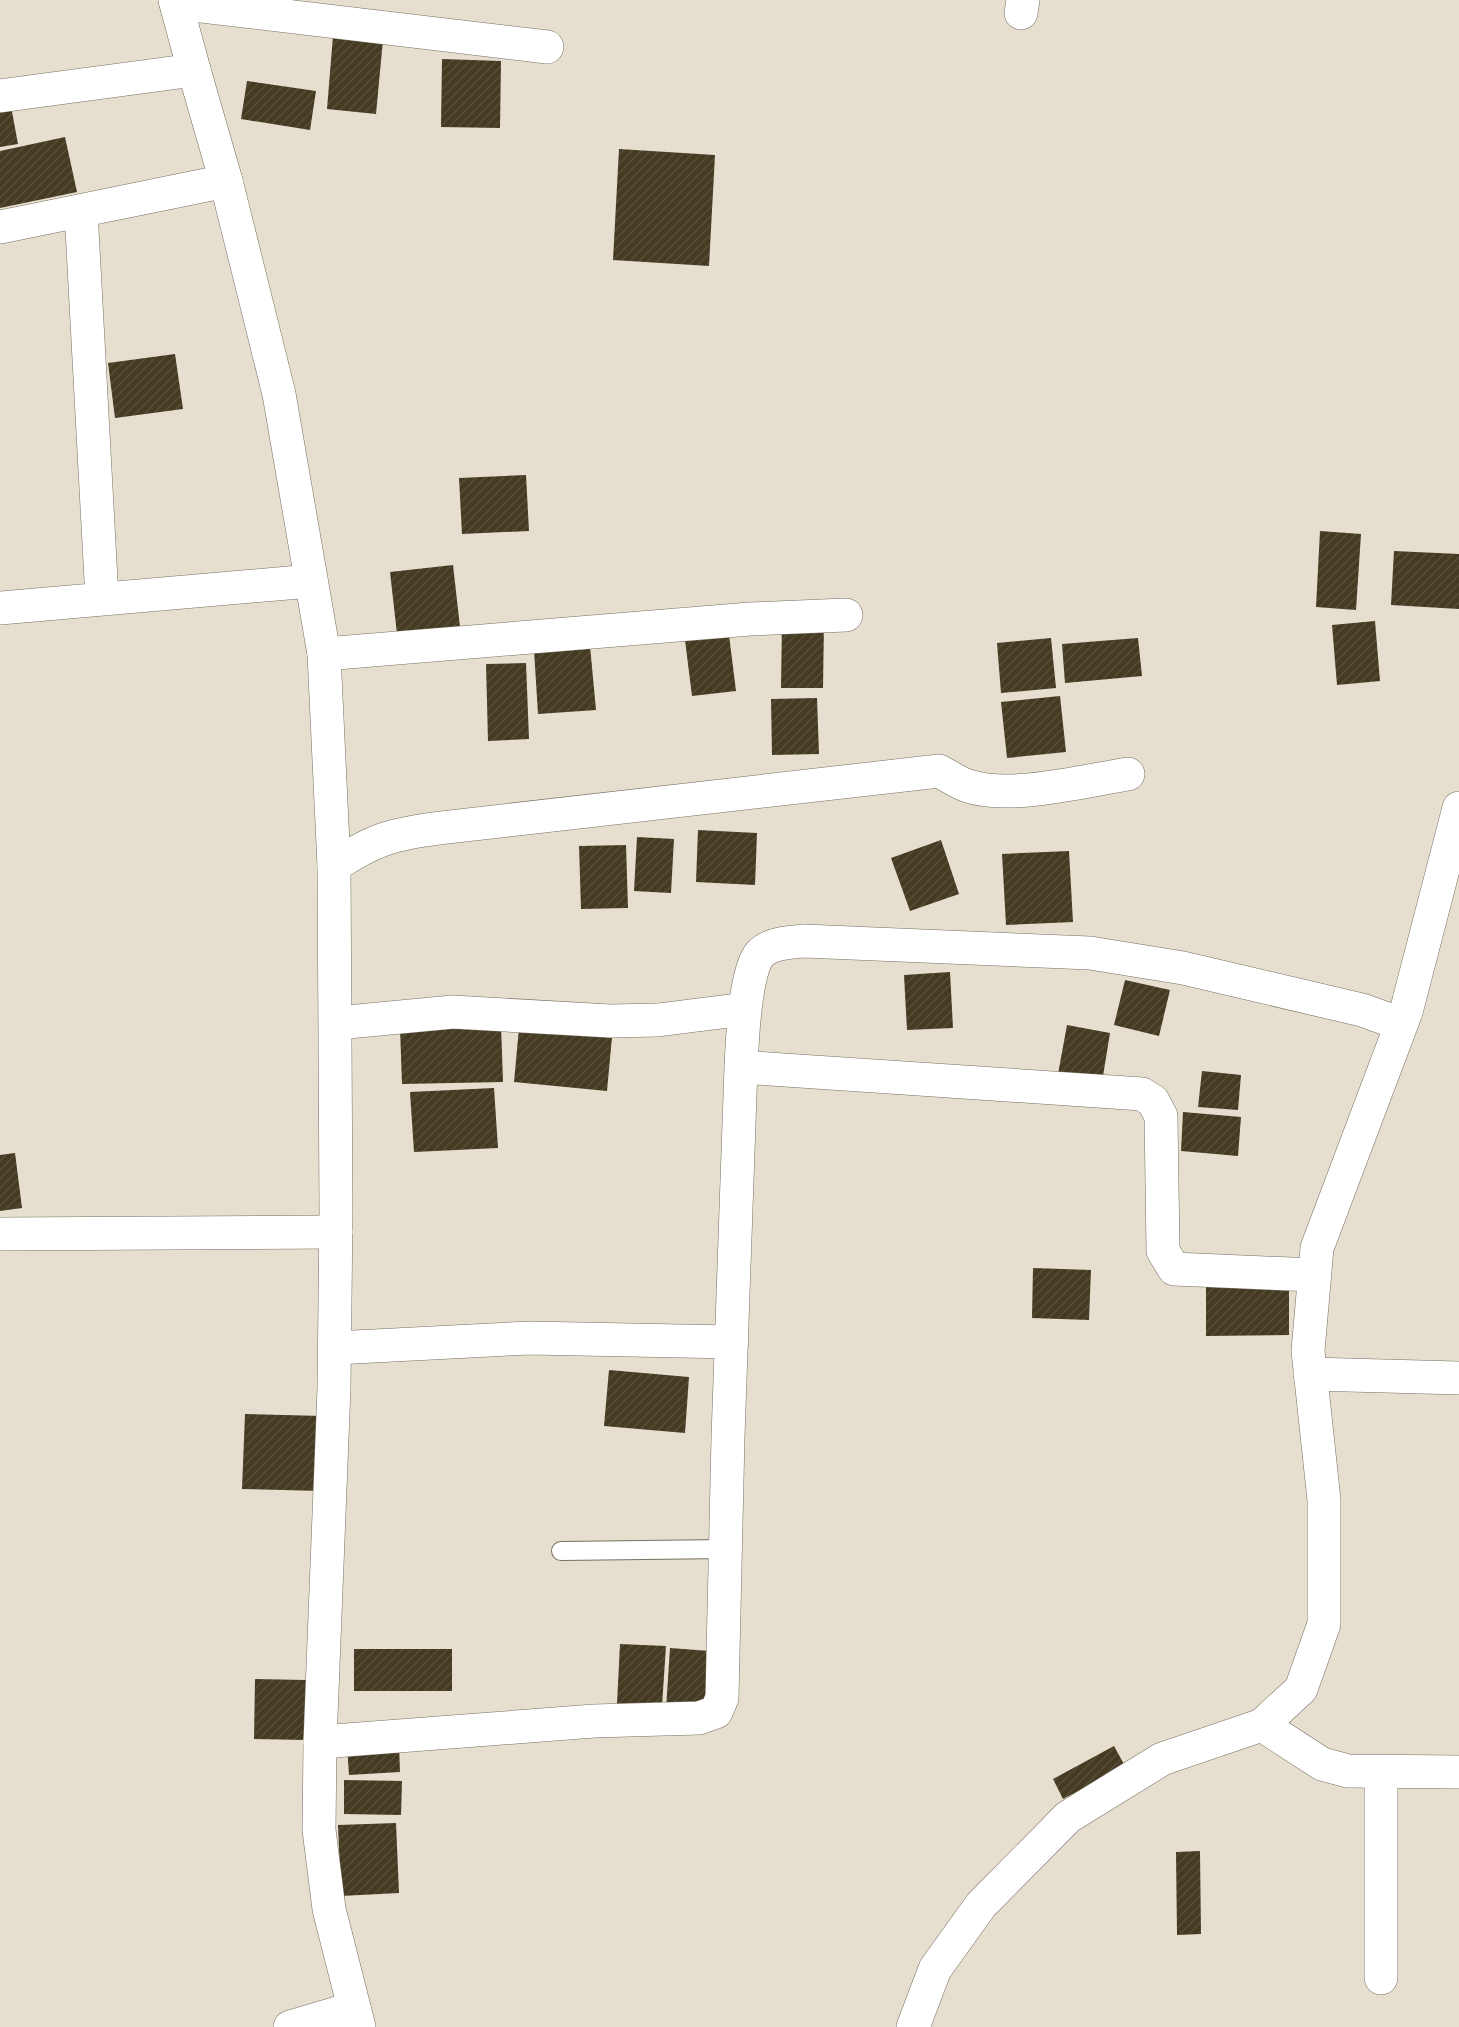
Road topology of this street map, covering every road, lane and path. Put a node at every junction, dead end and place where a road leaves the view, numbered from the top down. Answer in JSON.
{"nodes":[{"id":1,"x":176,"y":2,"type":"edge"},
{"id":2,"x":548,"y":47,"type":"dead end"},
{"id":3,"x":194,"y":70,"type":"junction"},
{"id":4,"x":0,"y":96,"type":"edge"},
{"id":5,"x":226,"y":181,"type":"junction"},
{"id":6,"x":81,"y":212,"type":"junction"},
{"id":7,"x":0,"y":227,"type":"edge"},
{"id":8,"x":311,"y":581,"type":"junction"},
{"id":9,"x":102,"y":599,"type":"junction"},
{"id":10,"x":0,"y":608,"type":"edge"},
{"id":11,"x":846,"y":615,"type":"dead end"},
{"id":12,"x":324,"y":654,"type":"junction"},
{"id":13,"x":1128,"y":774,"type":"dead end"},
{"id":14,"x":1459,"y":808,"type":"edge"},
{"id":15,"x":334,"y":866,"type":"junction"},
{"id":16,"x":745,"y":1009,"type":"junction"},
{"id":17,"x":337,"y":1023,"type":"junction"},
{"id":18,"x":1401,"y":1024,"type":"junction"},
{"id":19,"x":741,"y":1067,"type":"junction"},
{"id":20,"x":336,"y":1232,"type":"junction"},
{"id":21,"x":0,"y":1234,"type":"edge"},
{"id":22,"x":1314,"y":1275,"type":"junction"},
{"id":23,"x":732,"y":1342,"type":"junction"},
{"id":24,"x":335,"y":1347,"type":"junction"},
{"id":25,"x":1310,"y":1374,"type":"junction"},
{"id":26,"x":1459,"y":1378,"type":"edge"},
{"id":27,"x":726,"y":1549,"type":"junction"},
{"id":28,"x":561,"y":1551,"type":"dead end"},
{"id":29,"x":1262,"y":1725,"type":"junction"},
{"id":30,"x":320,"y":1742,"type":"junction"},
{"id":31,"x":1459,"y":1772,"type":"edge"},
{"id":32,"x":1381,"y":1773,"type":"junction"},
{"id":33,"x":1381,"y":1978,"type":"dead end"},
{"id":34,"x":356,"y":2017,"type":"edge"},
{"id":35,"x":290,"y":2027,"type":"edge"},
{"id":36,"x":912,"y":2027,"type":"edge"}],
"edges":[{"from":1,"to":2,"type":"street"},
{"from":1,"to":3,"type":"street"},
{"from":3,"to":4,"type":"street"},
{"from":3,"to":5,"type":"street"},
{"from":5,"to":6,"type":"street"},
{"from":5,"to":8,"type":"street"},
{"from":6,"to":7,"type":"street"},
{"from":6,"to":9,"type":"street"},
{"from":8,"to":9,"type":"street"},
{"from":8,"to":12,"type":"street"},
{"from":9,"to":10,"type":"street"},
{"from":11,"to":12,"type":"street"},
{"from":12,"to":15,"type":"street"},
{"from":13,"to":15,"type":"street"},
{"from":14,"to":18,"type":"street"},
{"from":15,"to":17,"type":"street"},
{"from":16,"to":17,"type":"street"},
{"from":16,"to":18,"type":"street"},
{"from":16,"to":19,"type":"street"},
{"from":17,"to":20,"type":"street"},
{"from":18,"to":22,"type":"street"},
{"from":19,"to":22,"type":"street"},
{"from":19,"to":23,"type":"street"},
{"from":20,"to":21,"type":"street"},
{"from":20,"to":24,"type":"street"},
{"from":22,"to":25,"type":"street"},
{"from":23,"to":24,"type":"street"},
{"from":23,"to":27,"type":"street"},
{"from":24,"to":30,"type":"street"},
{"from":25,"to":26,"type":"street"},
{"from":25,"to":29,"type":"street"},
{"from":27,"to":28,"type":"lane"},
{"from":27,"to":30,"type":"street"},
{"from":29,"to":32,"type":"street"},
{"from":29,"to":36,"type":"street"},
{"from":30,"to":34,"type":"street"},
{"from":31,"to":32,"type":"street"},
{"from":32,"to":33,"type":"street"},
{"from":34,"to":35,"type":"street"}]}
